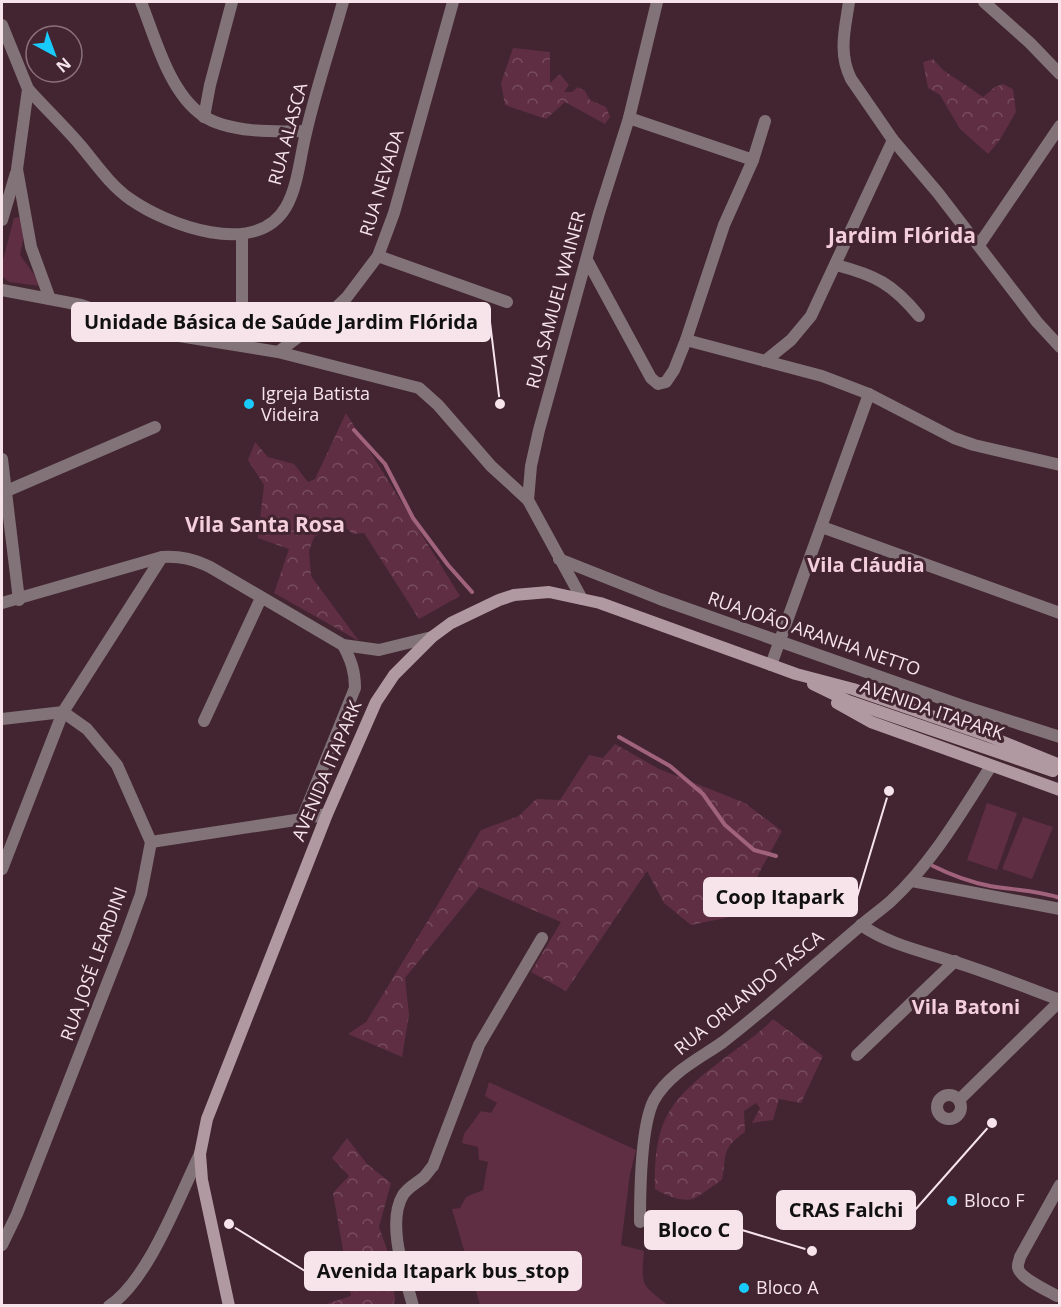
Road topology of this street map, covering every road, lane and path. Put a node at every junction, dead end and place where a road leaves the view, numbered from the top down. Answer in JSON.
{"nodes":[{"id":1,"x":141,"y":2,"type":"edge"},
{"id":2,"x":232,"y":2,"type":"edge"},
{"id":3,"x":343,"y":2,"type":"edge"},
{"id":4,"x":453,"y":2,"type":"edge"},
{"id":5,"x":657,"y":2,"type":"edge"},
{"id":6,"x":849,"y":2,"type":"edge"},
{"id":7,"x":984,"y":2,"type":"edge"},
{"id":8,"x":2,"y":25,"type":"edge"},
{"id":9,"x":1059,"y":74,"type":"edge"},
{"id":10,"x":28,"y":89,"type":"junction"},
{"id":11,"x":204,"y":117,"type":"junction"},
{"id":12,"x":628,"y":118,"type":"junction"},
{"id":13,"x":765,"y":121,"type":"dead end"},
{"id":14,"x":1059,"y":126,"type":"edge"},
{"id":15,"x":306,"y":131,"type":"junction"},
{"id":16,"x":893,"y":140,"type":"junction"},
{"id":17,"x":753,"y":160,"type":"junction"},
{"id":18,"x":17,"y":169,"type":"junction"},
{"id":19,"x":2,"y":220,"type":"edge"},
{"id":20,"x":242,"y":236,"type":"junction"},
{"id":21,"x":979,"y":245,"type":"junction"},
{"id":22,"x":378,"y":256,"type":"junction"},
{"id":23,"x":586,"y":260,"type":"junction"},
{"id":24,"x":836,"y":265,"type":"junction"},
{"id":25,"x":2,"y":290,"type":"edge"},
{"id":26,"x":50,"y":298,"type":"junction"},
{"id":27,"x":507,"y":302,"type":"dead end"},
{"id":28,"x":919,"y":316,"type":"dead end"},
{"id":29,"x":686,"y":340,"type":"junction"},
{"id":30,"x":242,"y":346,"type":"junction"},
{"id":31,"x":1059,"y":347,"type":"edge"},
{"id":32,"x":278,"y":352,"type":"junction"},
{"id":33,"x":765,"y":361,"type":"junction"},
{"id":34,"x":869,"y":394,"type":"junction"},
{"id":35,"x":155,"y":427,"type":"dead end"},
{"id":36,"x":2,"y":459,"type":"edge"},
{"id":37,"x":1059,"y":465,"type":"edge"},
{"id":38,"x":3,"y":492,"type":"edge"},
{"id":39,"x":528,"y":500,"type":"junction"},
{"id":40,"x":822,"y":527,"type":"junction"},
{"id":41,"x":162,"y":557,"type":"junction"},
{"id":42,"x":560,"y":559,"type":"junction"},
{"id":43,"x":261,"y":598,"type":"junction"},
{"id":44,"x":582,"y":599,"type":"junction"},
{"id":45,"x":18,"y":600,"type":"junction"},
{"id":46,"x":2,"y":603,"type":"edge"},
{"id":47,"x":1059,"y":612,"type":"edge"},
{"id":48,"x":432,"y":637,"type":"junction"},
{"id":49,"x":779,"y":641,"type":"junction"},
{"id":50,"x":343,"y":645,"type":"junction"},
{"id":51,"x":363,"y":649,"type":"junction"},
{"id":52,"x":352,"y":664,"type":"junction"},
{"id":53,"x":771,"y":665,"type":"junction"},
{"id":54,"x":796,"y":674,"type":"junction"},
{"id":55,"x":810,"y":682,"type":"junction"},
{"id":56,"x":895,"y":710,"type":"junction"},
{"id":57,"x":63,"y":712,"type":"junction"},
{"id":58,"x":2,"y":719,"type":"edge"},
{"id":59,"x":204,"y":721,"type":"dead end"},
{"id":60,"x":889,"y":729,"type":"junction"},
{"id":61,"x":1059,"y":737,"type":"edge"},
{"id":62,"x":1059,"y":765,"type":"edge"},
{"id":63,"x":991,"y":766,"type":"junction"},
{"id":64,"x":1059,"y":773,"type":"edge"},
{"id":65,"x":1059,"y":790,"type":"edge"},
{"id":66,"x":327,"y":814,"type":"junction"},
{"id":67,"x":302,"y":819,"type":"junction"},
{"id":68,"x":150,"y":842,"type":"junction"},
{"id":69,"x":2,"y":869,"type":"edge"},
{"id":70,"x":912,"y":881,"type":"junction"},
{"id":71,"x":1059,"y":909,"type":"edge"},
{"id":72,"x":861,"y":925,"type":"junction"},
{"id":73,"x":542,"y":938,"type":"dead end"},
{"id":74,"x":955,"y":962,"type":"junction"},
{"id":75,"x":1059,"y":1000,"type":"edge"},
{"id":76,"x":857,"y":1055,"type":"dead end"},
{"id":77,"x":959,"y":1100,"type":"dead end"},
{"id":78,"x":200,"y":1154,"type":"junction"},
{"id":79,"x":1059,"y":1185,"type":"edge"},
{"id":80,"x":640,"y":1222,"type":"dead end"},
{"id":81,"x":2,"y":1245,"type":"edge"},
{"id":82,"x":1055,"y":1298,"type":"edge"},
{"id":83,"x":109,"y":1305,"type":"edge"},
{"id":84,"x":229,"y":1305,"type":"edge"},
{"id":85,"x":413,"y":1305,"type":"edge"}],
"edges":[{"from":1,"to":11,"type":"street"},
{"from":2,"to":11,"type":"street"},
{"from":3,"to":15,"type":"street","name":"RUA ALASCA"},
{"from":4,"to":22,"type":"street","name":"RUA NEVADA"},
{"from":5,"to":12,"type":"street","name":"RUA SAMUEL WAINER"},
{"from":6,"to":16,"type":"street"},
{"from":7,"to":9,"type":"street"},
{"from":8,"to":10,"type":"street"},
{"from":10,"to":18,"type":"street"},
{"from":10,"to":20,"type":"street"},
{"from":11,"to":15,"type":"street"},
{"from":12,"to":17,"type":"street"},
{"from":12,"to":23,"type":"street","name":"RUA SAMUEL WAINER"},
{"from":13,"to":17,"type":"street"},
{"from":14,"to":21,"type":"street"},
{"from":15,"to":20,"type":"street","name":"RUA ALASCA"},
{"from":16,"to":21,"type":"street"},
{"from":16,"to":24,"type":"street"},
{"from":17,"to":29,"type":"street"},
{"from":18,"to":19,"type":"street"},
{"from":18,"to":26,"type":"street"},
{"from":20,"to":30,"type":"street"},
{"from":21,"to":31,"type":"street"},
{"from":22,"to":27,"type":"street"},
{"from":22,"to":32,"type":"street","name":"RUA NEVADA"},
{"from":23,"to":29,"type":"street"},
{"from":23,"to":39,"type":"street","name":"RUA SAMUEL WAINER"},
{"from":24,"to":28,"type":"street"},
{"from":24,"to":33,"type":"street"},
{"from":25,"to":26,"type":"street"},
{"from":26,"to":30,"type":"street"},
{"from":29,"to":33,"type":"street"},
{"from":30,"to":32,"type":"street"},
{"from":32,"to":39,"type":"street"},
{"from":33,"to":34,"type":"street"},
{"from":34,"to":37,"type":"street"},
{"from":34,"to":40,"type":"street"},
{"from":35,"to":38,"type":"street"},
{"from":36,"to":38,"type":"street"},
{"from":38,"to":45,"type":"street"},
{"from":39,"to":42,"type":"street"},
{"from":40,"to":47,"type":"street"},
{"from":40,"to":49,"type":"street"},
{"from":41,"to":43,"type":"street"},
{"from":41,"to":45,"type":"street"},
{"from":41,"to":57,"type":"street"},
{"from":42,"to":44,"type":"street"},
{"from":42,"to":49,"type":"street","name":"RUA JOÃO ARANHA NETTO"},
{"from":43,"to":50,"type":"street"},
{"from":43,"to":59,"type":"street"},
{"from":44,"to":48,"type":"main road","name":"AVENIDA ITAPARK"},
{"from":44,"to":53,"type":"main road","name":"AVENIDA ITAPARK"},
{"from":45,"to":46,"type":"street"},
{"from":48,"to":51,"type":"street"},
{"from":48,"to":66,"type":"main road","name":"AVENIDA ITAPARK"},
{"from":49,"to":53,"type":"street"},
{"from":49,"to":61,"type":"street","name":"RUA JOÃO ARANHA NETTO"},
{"from":50,"to":51,"type":"street"},
{"from":50,"to":52,"type":"street"},
{"from":51,"to":52,"type":"street"},
{"from":52,"to":67,"type":"street"},
{"from":53,"to":54,"type":"main road","name":"AVENIDA ITAPARK"},
{"from":54,"to":55,"type":"main road","name":"AVENIDA ITAPARK"},
{"from":54,"to":56,"type":"main road","name":"AVENIDA ITAPARK"},
{"from":55,"to":56,"type":"main road","name":"AVENIDA ITAPARK"},
{"from":55,"to":60,"type":"main road"},
{"from":56,"to":60,"type":"main road"},
{"from":56,"to":62,"type":"main road","name":"AVENIDA ITAPARK"},
{"from":56,"to":64,"type":"main road","name":"AVENIDA ITAPARK"},
{"from":57,"to":58,"type":"street"},
{"from":57,"to":68,"type":"street"},
{"from":57,"to":69,"type":"street"},
{"from":60,"to":63,"type":"main road"},
{"from":63,"to":65,"type":"main road"},
{"from":63,"to":70,"type":"street","name":"RUA ORLANDO TASCA"},
{"from":66,"to":67,"type":"street"},
{"from":66,"to":78,"type":"main road","name":"AVENIDA ITAPARK"},
{"from":67,"to":68,"type":"street"},
{"from":68,"to":81,"type":"street","name":"RUA JOSÉ LEARDINI"},
{"from":70,"to":71,"type":"street"},
{"from":70,"to":72,"type":"street","name":"RUA ORLANDO TASCA"},
{"from":72,"to":74,"type":"street"},
{"from":72,"to":80,"type":"street","name":"RUA ORLANDO TASCA"},
{"from":73,"to":85,"type":"street"},
{"from":74,"to":75,"type":"street"},
{"from":74,"to":76,"type":"street"},
{"from":75,"to":77,"type":"street"},
{"from":78,"to":83,"type":"street"},
{"from":78,"to":84,"type":"main road","name":"AVENIDA ITAPARK"},
{"from":79,"to":82,"type":"street"}]}
